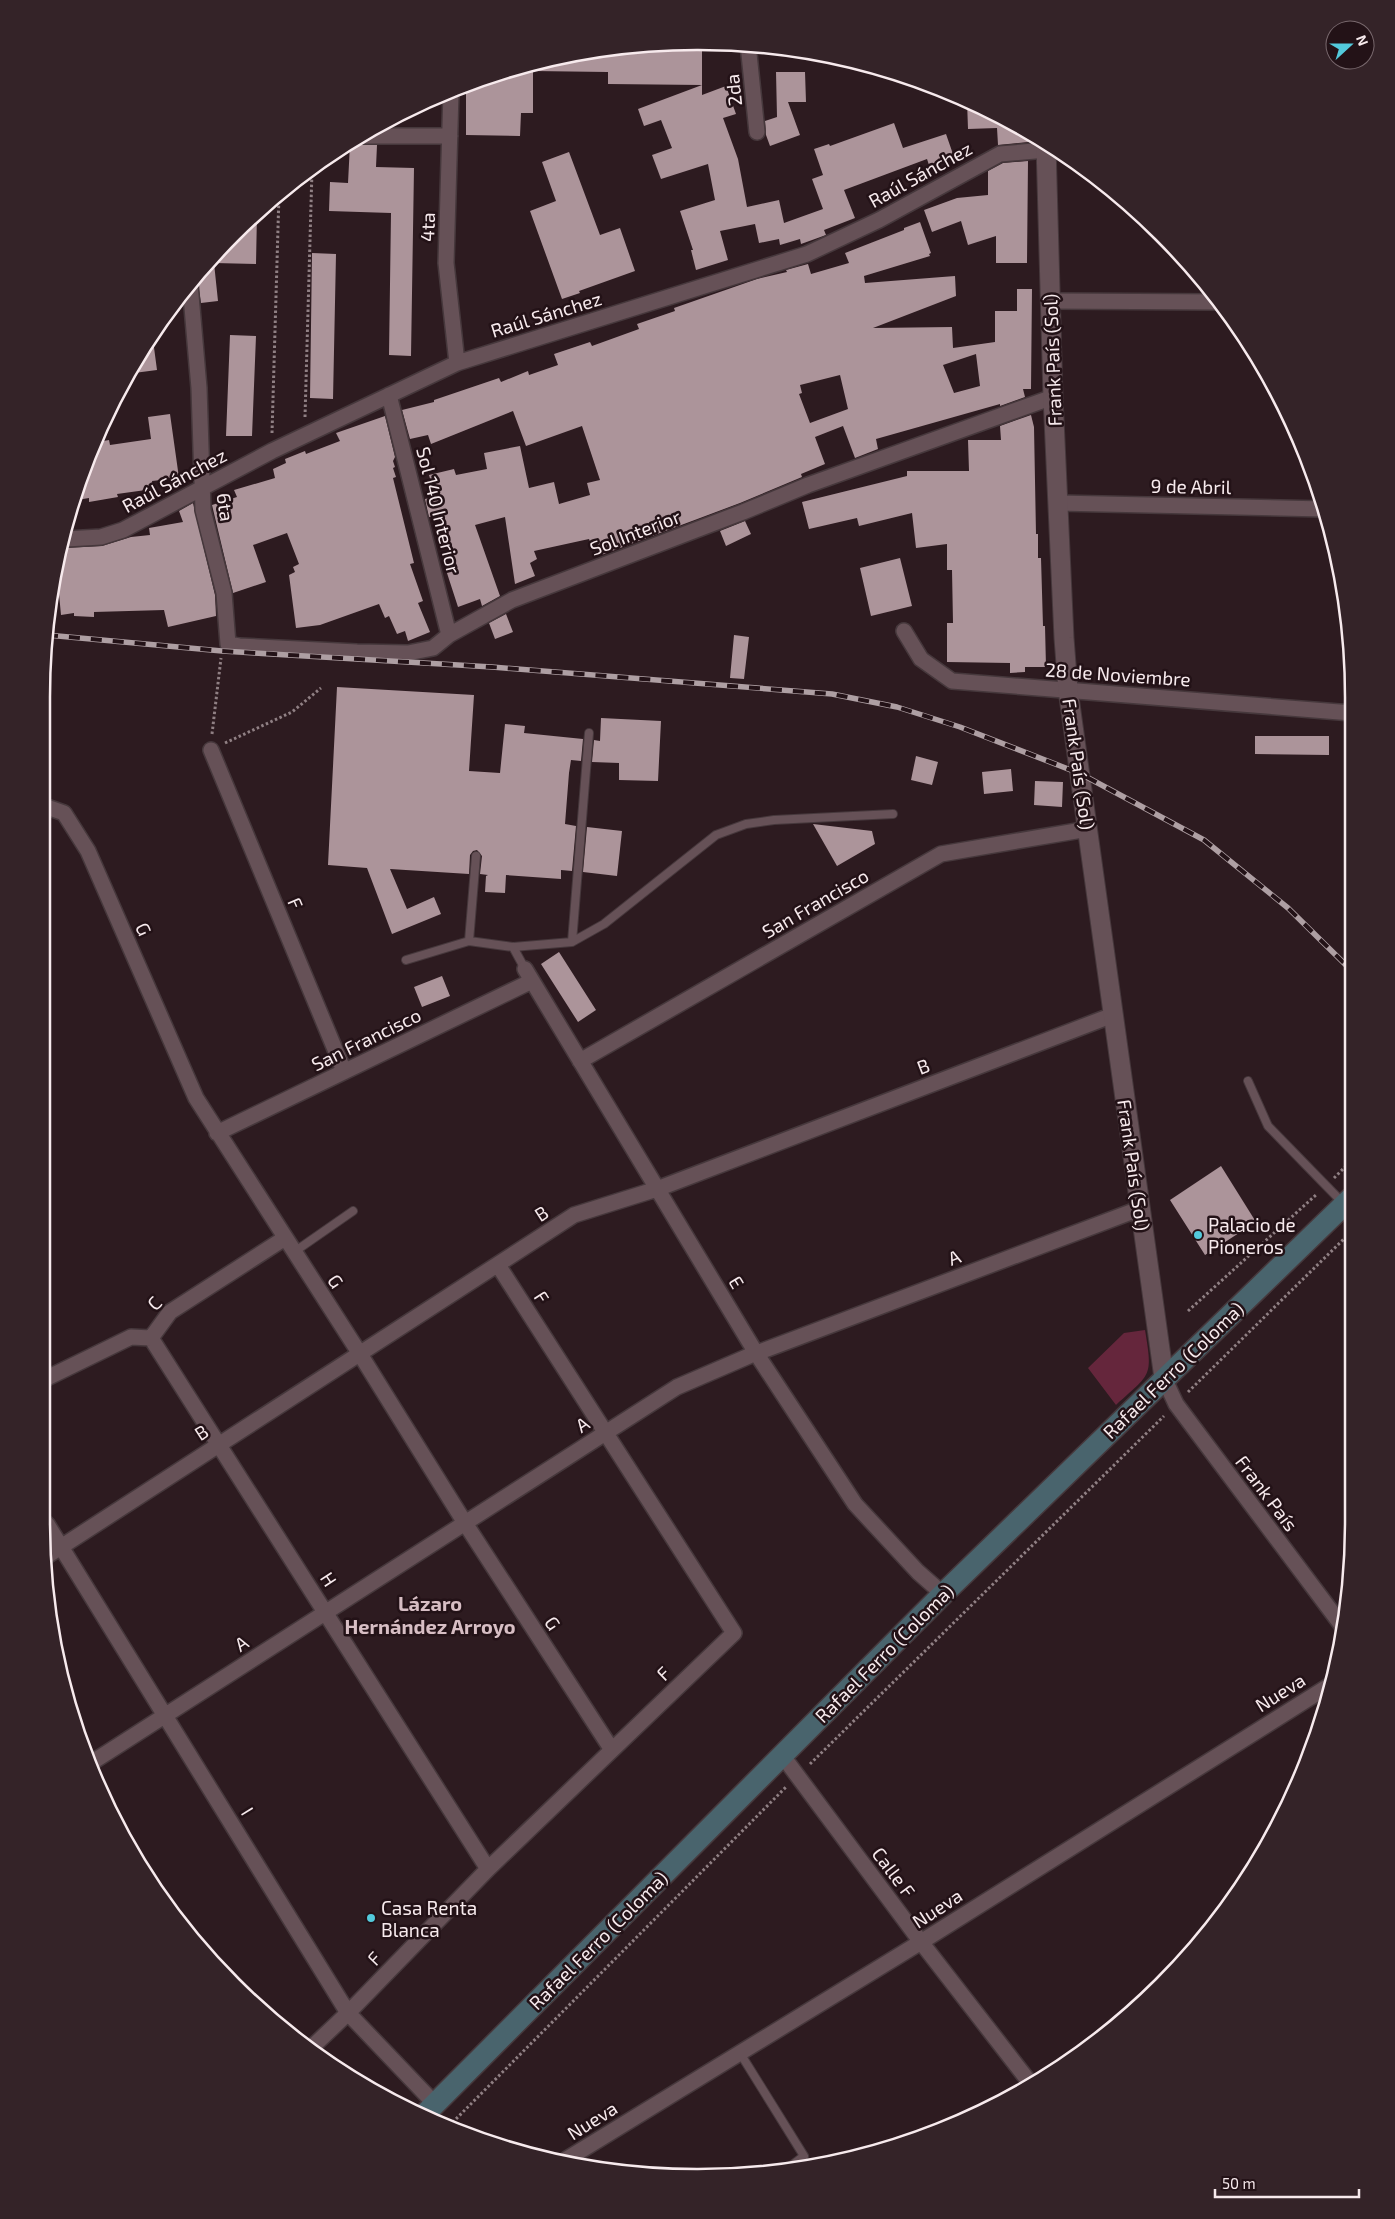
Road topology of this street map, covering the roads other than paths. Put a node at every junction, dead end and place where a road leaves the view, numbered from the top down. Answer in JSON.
{"nodes":[{"id":1,"x":749,"y":52,"type":"edge"},
{"id":2,"x":451,"y":99,"type":"edge"},
{"id":3,"x":757,"y":132,"type":"dead end"},
{"id":4,"x":376,"y":136,"type":"edge"},
{"id":5,"x":450,"y":136,"type":"junction"},
{"id":6,"x":1040,"y":149,"type":"edge"},
{"id":7,"x":1046,"y":152,"type":"edge"},
{"id":8,"x":191,"y":295,"type":"edge"},
{"id":9,"x":1050,"y":300,"type":"junction"},
{"id":10,"x":1210,"y":302,"type":"edge"},
{"id":11,"x":457,"y":363,"type":"junction"},
{"id":12,"x":389,"y":395,"type":"junction"},
{"id":13,"x":1052,"y":397,"type":"junction"},
{"id":14,"x":203,"y":487,"type":"junction"},
{"id":15,"x":1058,"y":503,"type":"junction"},
{"id":16,"x":1317,"y":508,"type":"edge"},
{"id":17,"x":70,"y":539,"type":"edge"},
{"id":18,"x":904,"y":631,"type":"dead end"},
{"id":19,"x":449,"y":635,"type":"junction"},
{"id":20,"x":228,"y":644,"type":"joint"},
{"id":21,"x":1068,"y":690,"type":"junction"},
{"id":22,"x":1345,"y":711,"type":"edge"},
{"id":23,"x":589,"y":733,"type":"dead end"},
{"id":24,"x":211,"y":750,"type":"road end"},
{"id":25,"x":50,"y":808,"type":"edge"},
{"id":26,"x":893,"y":814,"type":"dead end"},
{"id":27,"x":1088,"y":829,"type":"junction"},
{"id":28,"x":476,"y":856,"type":"dead end"},
{"id":29,"x":469,"y":941,"type":"junction"},
{"id":30,"x":572,"y":942,"type":"junction"},
{"id":31,"x":513,"y":947,"type":"junction"},
{"id":32,"x":406,"y":960,"type":"dead end"},
{"id":33,"x":528,"y":975,"type":"junction"},
{"id":34,"x":1113,"y":1015,"type":"junction"},
{"id":35,"x":580,"y":1062,"type":"junction"},
{"id":36,"x":344,"y":1071,"type":"junction"},
{"id":37,"x":1248,"y":1081,"type":"dead end"},
{"id":38,"x":217,"y":1133,"type":"junction"},
{"id":39,"x":657,"y":1189,"type":"junction"},
{"id":40,"x":1345,"y":1200,"type":"edge"},
{"id":41,"x":1345,"y":1204,"type":"edge"},
{"id":42,"x":1140,"y":1208,"type":"junction"},
{"id":43,"x":353,"y":1211,"type":"dead end"},
{"id":44,"x":285,"y":1238,"type":"junction"},
{"id":45,"x":294,"y":1252,"type":"junction"},
{"id":46,"x":498,"y":1265,"type":"junction"},
{"id":47,"x":151,"y":1338,"type":"junction"},
{"id":48,"x":756,"y":1353,"type":"junction"},
{"id":49,"x":360,"y":1354,"type":"junction"},
{"id":50,"x":50,"y":1377,"type":"edge"},
{"id":51,"x":1164,"y":1378,"type":"junction"},
{"id":52,"x":605,"y":1433,"type":"junction"},
{"id":53,"x":218,"y":1445,"type":"junction"},
{"id":54,"x":465,"y":1523,"type":"junction"},
{"id":55,"x":50,"y":1529,"type":"edge"},
{"id":56,"x":61,"y":1546,"type":"junction"},
{"id":57,"x":51,"y":1553,"type":"edge"},
{"id":58,"x":943,"y":1594,"type":"junction"},
{"id":59,"x":326,"y":1612,"type":"junction"},
{"id":60,"x":1337,"y":1619,"type":"edge"},
{"id":61,"x":1323,"y":1690,"type":"edge"},
{"id":62,"x":165,"y":1716,"type":"junction"},
{"id":63,"x":612,"y":1750,"type":"junction"},
{"id":64,"x":782,"y":1754,"type":"junction"},
{"id":65,"x":96,"y":1760,"type":"edge"},
{"id":66,"x":488,"y":1869,"type":"junction"},
{"id":67,"x":921,"y":1942,"type":"junction"},
{"id":68,"x":348,"y":2013,"type":"junction"},
{"id":69,"x":315,"y":2044,"type":"edge"},
{"id":70,"x":740,"y":2053,"type":"junction"},
{"id":71,"x":1027,"y":2078,"type":"edge"},
{"id":72,"x":430,"y":2109,"type":"edge"},
{"id":73,"x":571,"y":2157,"type":"edge"},
{"id":74,"x":798,"y":2161,"type":"edge"}],
"edges":[{"from":1,"to":3,"type":"street","name":"2da"},
{"from":2,"to":5,"type":"street","name":"4ta"},
{"from":4,"to":5,"type":"street"},
{"from":5,"to":11,"type":"street","name":"4ta"},
{"from":6,"to":11,"type":"street","name":"Raúl Sánchez"},
{"from":7,"to":9,"type":"street","name":"Frank País (Sol)"},
{"from":8,"to":14,"type":"street","name":"6ta"},
{"from":9,"to":10,"type":"street"},
{"from":9,"to":13,"type":"street","name":"Frank País (Sol)"},
{"from":11,"to":12,"type":"street","name":"Raúl Sánchez"},
{"from":12,"to":14,"type":"street","name":"Raúl Sánchez"},
{"from":12,"to":19,"type":"street","name":"Sol 140 Interior"},
{"from":13,"to":15,"type":"street","name":"Frank País (Sol)"},
{"from":13,"to":19,"type":"street","name":"Sol Interior"},
{"from":14,"to":17,"type":"street","name":"Raúl Sánchez"},
{"from":14,"to":20,"type":"street","name":"6ta"},
{"from":15,"to":16,"type":"street","name":"9 de Abril"},
{"from":15,"to":21,"type":"street","name":"Frank País (Sol)"},
{"from":18,"to":21,"type":"street","name":"28 de Noviembre"},
{"from":19,"to":20,"type":"street","name":"Sol Interior"},
{"from":21,"to":22,"type":"street","name":"28 de Noviembre"},
{"from":21,"to":27,"type":"street","name":"Frank País (Sol)"},
{"from":23,"to":30,"type":"lane"},
{"from":24,"to":36,"type":"street","name":"F"},
{"from":25,"to":38,"type":"street","name":"G"},
{"from":26,"to":30,"type":"lane"},
{"from":27,"to":34,"type":"street","name":"Frank País (Sol)"},
{"from":27,"to":35,"type":"street","name":"San Francisco"},
{"from":28,"to":29,"type":"lane"},
{"from":29,"to":31,"type":"lane"},
{"from":29,"to":32,"type":"lane"},
{"from":30,"to":31,"type":"lane"},
{"from":31,"to":33,"type":"lane"},
{"from":33,"to":35,"type":"street","name":"E"},
{"from":33,"to":36,"type":"street","name":"San Francisco"},
{"from":34,"to":39,"type":"street","name":"B"},
{"from":34,"to":42,"type":"street","name":"Frank País (Sol)"},
{"from":35,"to":39,"type":"street","name":"E"},
{"from":36,"to":38,"type":"street","name":"San Francisco"},
{"from":37,"to":40,"type":"lane"},
{"from":38,"to":44,"type":"street","name":"G"},
{"from":39,"to":46,"type":"street","name":"B"},
{"from":39,"to":48,"type":"street","name":"E"},
{"from":41,"to":51,"type":"main road","name":"Rafael Ferro (Coloma)"},
{"from":42,"to":48,"type":"street","name":"A"},
{"from":42,"to":51,"type":"street","name":"Frank País (Sol)"},
{"from":43,"to":45,"type":"lane"},
{"from":44,"to":45,"type":"street","name":"G"},
{"from":44,"to":47,"type":"street","name":"C"},
{"from":45,"to":49,"type":"street","name":"G"},
{"from":46,"to":49,"type":"street","name":"B"},
{"from":46,"to":52,"type":"street","name":"F"},
{"from":47,"to":50,"type":"street","name":"C"},
{"from":47,"to":53,"type":"street","name":"H"},
{"from":48,"to":52,"type":"street","name":"A"},
{"from":48,"to":58,"type":"street","name":"E"},
{"from":49,"to":53,"type":"street","name":"B"},
{"from":49,"to":54,"type":"street","name":"G"},
{"from":51,"to":58,"type":"main road","name":"Rafael Ferro (Coloma)"},
{"from":51,"to":60,"type":"street","name":"Frank País"},
{"from":52,"to":54,"type":"street","name":"A"},
{"from":52,"to":63,"type":"street","name":"F"},
{"from":53,"to":56,"type":"street","name":"B"},
{"from":53,"to":59,"type":"street","name":"H"},
{"from":54,"to":59,"type":"street","name":"A"},
{"from":54,"to":63,"type":"street","name":"G"},
{"from":55,"to":56,"type":"street","name":"I"},
{"from":56,"to":57,"type":"street","name":"B"},
{"from":56,"to":62,"type":"street","name":"I"},
{"from":58,"to":64,"type":"main road","name":"Rafael Ferro (Coloma)"},
{"from":59,"to":62,"type":"street","name":"A"},
{"from":59,"to":66,"type":"street","name":"H"},
{"from":61,"to":67,"type":"street","name":"Nueva"},
{"from":62,"to":65,"type":"street","name":"A"},
{"from":62,"to":68,"type":"street","name":"I"},
{"from":63,"to":66,"type":"street","name":"F"},
{"from":64,"to":67,"type":"street","name":"Calle F"},
{"from":64,"to":72,"type":"main road","name":"Rafael Ferro (Coloma)"},
{"from":66,"to":68,"type":"street","name":"F"},
{"from":67,"to":70,"type":"street","name":"Nueva"},
{"from":67,"to":71,"type":"street","name":"Calle F"},
{"from":68,"to":69,"type":"street","name":"F"},
{"from":68,"to":72,"type":"street","name":"I"},
{"from":70,"to":73,"type":"street","name":"Nueva"},
{"from":70,"to":74,"type":"lane"}]}
